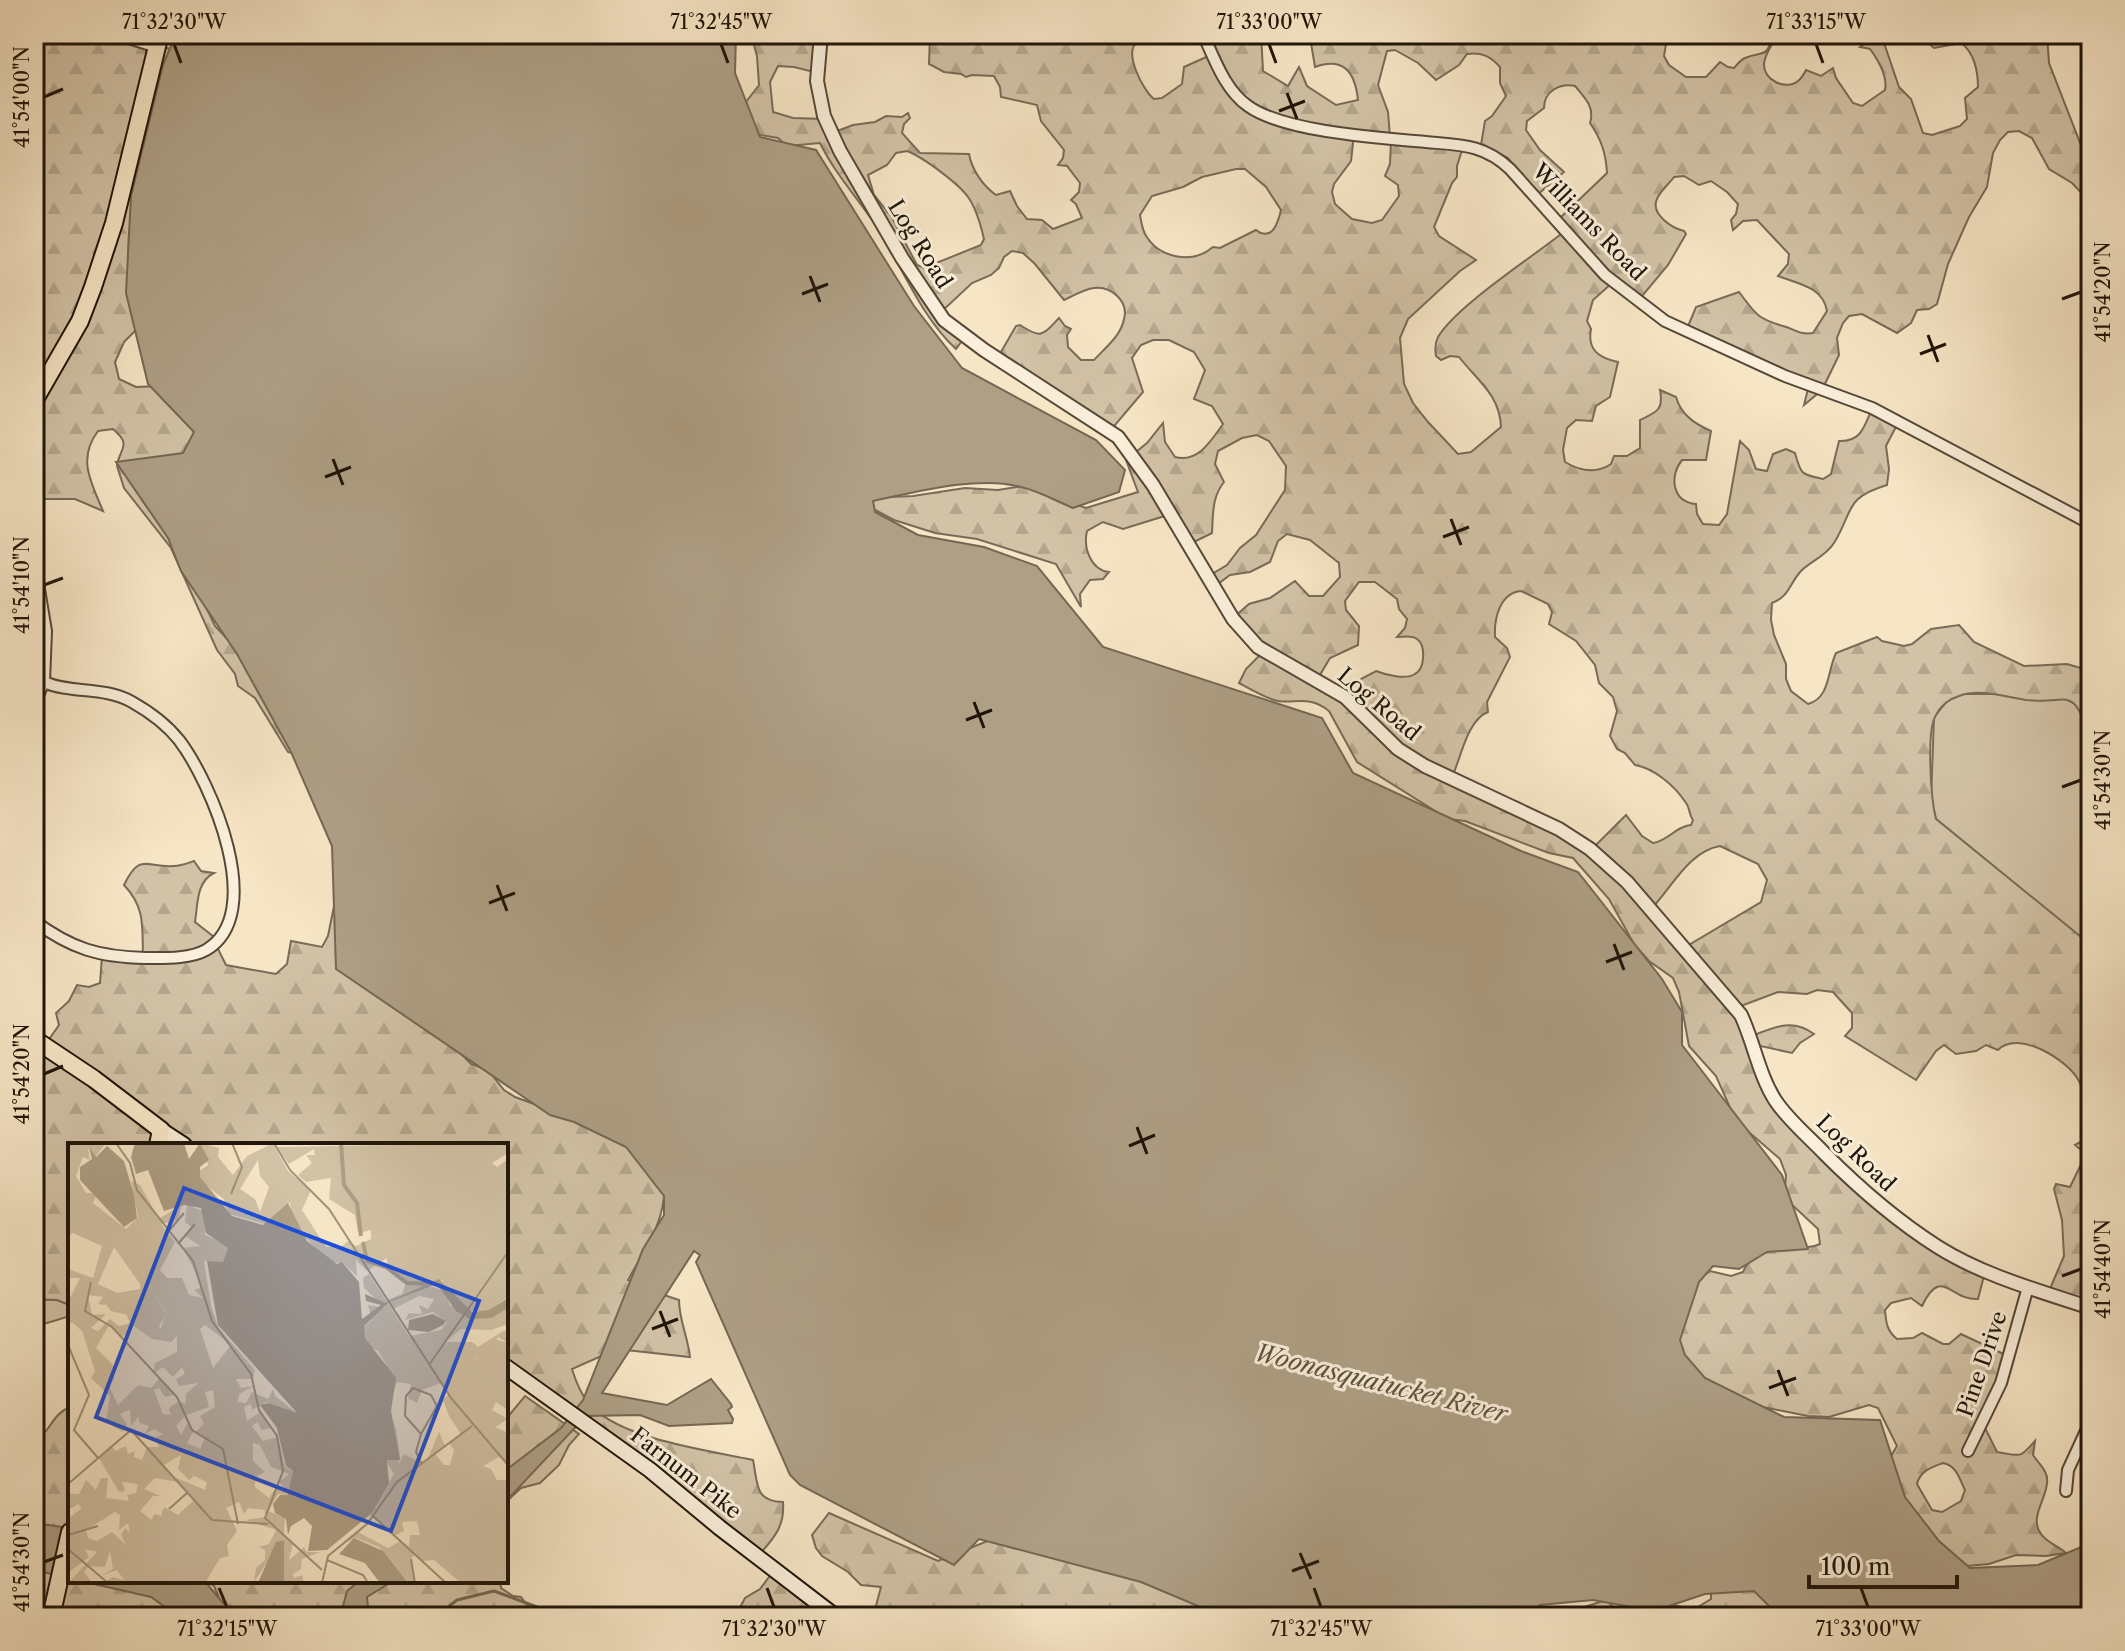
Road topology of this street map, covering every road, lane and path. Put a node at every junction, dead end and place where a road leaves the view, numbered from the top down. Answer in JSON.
{"nodes":[{"id":1,"x":116,"y":34,"type":"edge"},
{"id":2,"x":821,"y":34,"type":"edge"},
{"id":3,"x":1203,"y":34,"type":"edge"},
{"id":4,"x":159,"y":40,"type":"edge"},
{"id":5,"x":34,"y":401,"type":"edge"},
{"id":6,"x":2091,"y":524,"type":"edge"},
{"id":7,"x":34,"y":559,"type":"edge"},
{"id":8,"x":44,"y":682,"type":"junction"},
{"id":9,"x":34,"y":704,"type":"edge"},
{"id":10,"x":34,"y":921,"type":"edge"},
{"id":11,"x":34,"y":1039,"type":"edge"},
{"id":12,"x":160,"y":1138,"type":"edge"},
{"id":13,"x":2028,"y":1287,"type":"junction"},
{"id":14,"x":2091,"y":1308,"type":"edge"},
{"id":15,"x":508,"y":1368,"type":"edge"},
{"id":16,"x":2091,"y":1420,"type":"edge"},
{"id":17,"x":1968,"y":1451,"type":"dead end"},
{"id":18,"x":2066,"y":1491,"type":"dead end"},
{"id":19,"x":68,"y":1541,"type":"edge"},
{"id":20,"x":51,"y":1617,"type":"edge"},
{"id":21,"x":836,"y":1617,"type":"edge"}],
"edges":[{"from":1,"to":4,"type":"street"},
{"from":2,"to":13,"type":"street","name":"Log Road"},
{"from":3,"to":6,"type":"street","name":"Williams Road"},
{"from":4,"to":5,"type":"main road"},
{"from":7,"to":8,"type":"street"},
{"from":8,"to":9,"type":"street"},
{"from":8,"to":10,"type":"street"},
{"from":11,"to":12,"type":"main road"},
{"from":13,"to":14,"type":"street","name":"Log Road"},
{"from":13,"to":17,"type":"street","name":"Pine Drive"},
{"from":15,"to":21,"type":"main road","name":"Farnum Pike"},
{"from":16,"to":18,"type":"street"},
{"from":19,"to":20,"type":"main road"}]}
